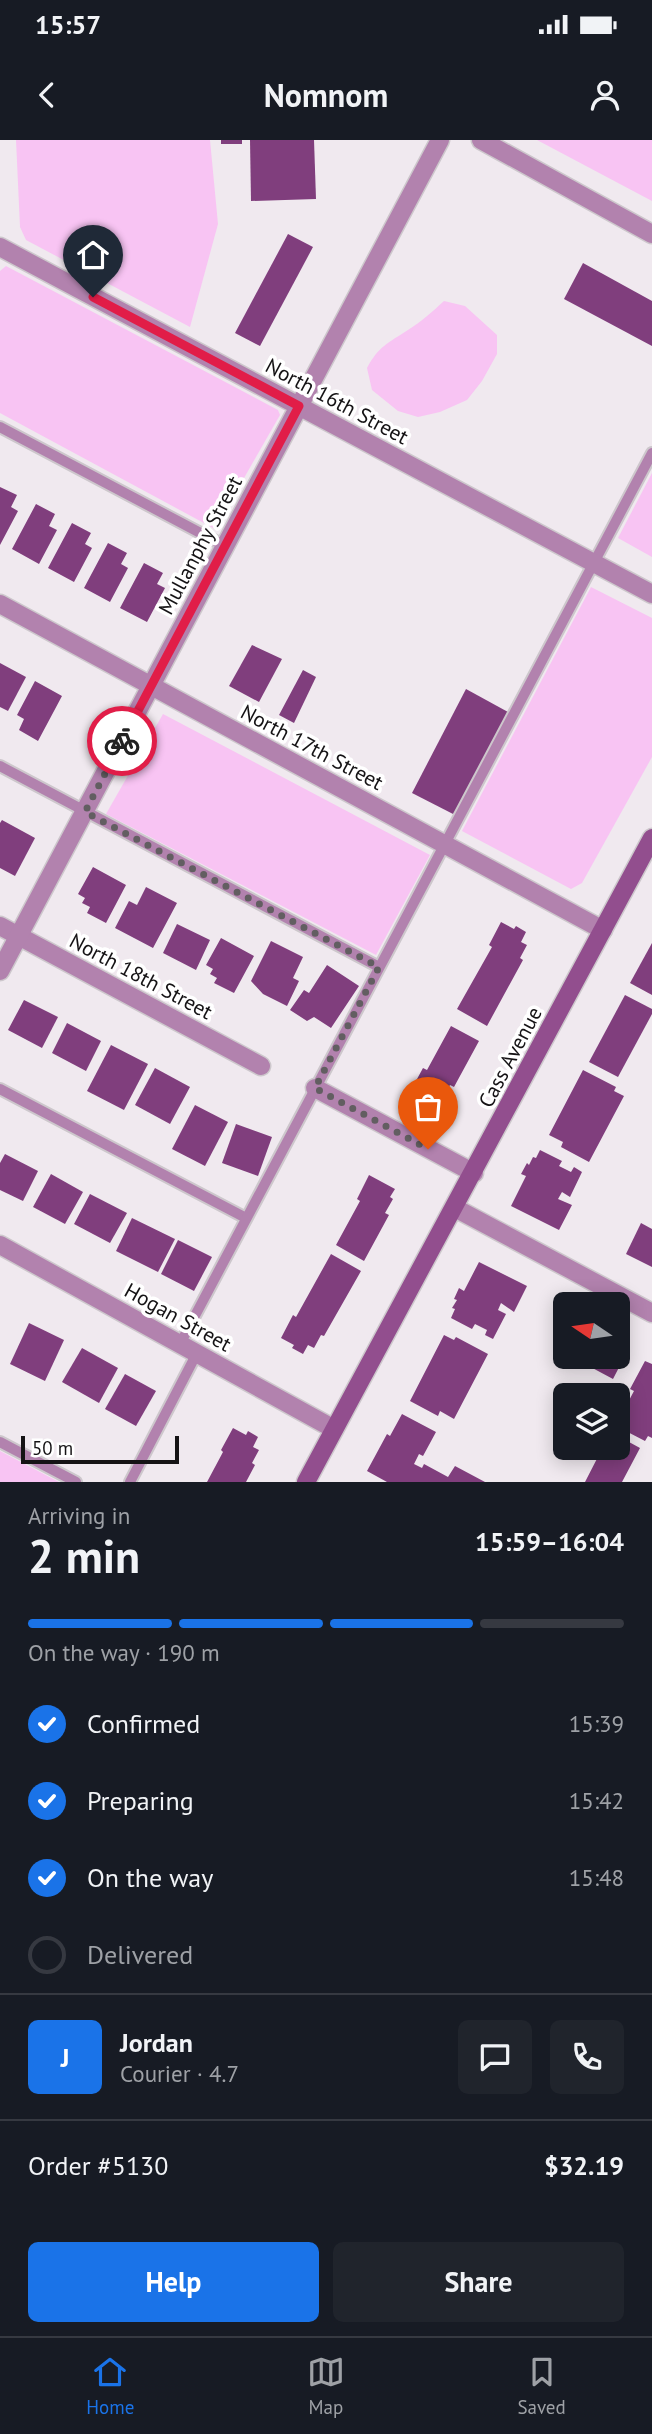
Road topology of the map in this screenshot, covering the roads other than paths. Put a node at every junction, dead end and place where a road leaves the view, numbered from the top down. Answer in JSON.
{"nodes":[{"id":1,"x":440,"y":140,"type":"edge"},
{"id":2,"x":481,"y":140,"type":"edge"},
{"id":3,"x":652,"y":234,"type":"edge"},
{"id":4,"x":0,"y":247,"type":"edge"},
{"id":5,"x":299,"y":406,"type":"junction"},
{"id":6,"x":0,"y":427,"type":"edge"},
{"id":7,"x":652,"y":453,"type":"edge"},
{"id":8,"x":225,"y":546,"type":"junction"},
{"id":9,"x":594,"y":563,"type":"junction"},
{"id":10,"x":652,"y":594,"type":"edge"},
{"id":11,"x":0,"y":604,"type":"edge"},
{"id":12,"x":150,"y":687,"type":"junction"},
{"id":13,"x":0,"y":766,"type":"edge"},
{"id":14,"x":85,"y":812,"type":"junction"},
{"id":15,"x":652,"y":838,"type":"edge"},
{"id":16,"x":445,"y":843,"type":"junction"},
{"id":17,"x":0,"y":926,"type":"edge"},
{"id":18,"x":603,"y":930,"type":"junction"},
{"id":19,"x":19,"y":936,"type":"junction"},
{"id":20,"x":379,"y":967,"type":"junction"},
{"id":21,"x":0,"y":971,"type":"edge"},
{"id":22,"x":261,"y":1066,"type":"dead end"},
{"id":23,"x":315,"y":1088,"type":"junction"},
{"id":24,"x":0,"y":1089,"type":"edge"},
{"id":25,"x":474,"y":1173,"type":"junction"},
{"id":26,"x":455,"y":1208,"type":"junction"},
{"id":27,"x":246,"y":1218,"type":"junction"},
{"id":28,"x":0,"y":1245,"type":"edge"},
{"id":29,"x":652,"y":1313,"type":"edge"},
{"id":30,"x":180,"y":1344,"type":"junction"},
{"id":31,"x":197,"y":1353,"type":"junction"},
{"id":32,"x":334,"y":1429,"type":"junction"},
{"id":33,"x":0,"y":1442,"type":"edge"},
{"id":34,"x":76,"y":1482,"type":"edge"},
{"id":35,"x":130,"y":1482,"type":"edge"},
{"id":36,"x":306,"y":1482,"type":"edge"}],
"edges":[{"from":1,"to":5,"type":"street","name":"Mullanphy Street"},
{"from":2,"to":3,"type":"street"},
{"from":4,"to":5,"type":"street","name":"North 16th Street"},
{"from":5,"to":8,"type":"street","name":"Mullanphy Street"},
{"from":5,"to":9,"type":"street","name":"North 16th Street"},
{"from":6,"to":8,"type":"lane"},
{"from":7,"to":9,"type":"lane"},
{"from":8,"to":12,"type":"street","name":"Mullanphy Street"},
{"from":9,"to":10,"type":"street","name":"North 16th Street"},
{"from":9,"to":16,"type":"lane"},
{"from":11,"to":12,"type":"street","name":"North 17th Street"},
{"from":12,"to":14,"type":"street","name":"Mullanphy Street"},
{"from":12,"to":16,"type":"street","name":"North 17th Street"},
{"from":13,"to":14,"type":"lane"},
{"from":14,"to":19,"type":"street","name":"Mullanphy Street"},
{"from":14,"to":20,"type":"lane"},
{"from":15,"to":18,"type":"main road","name":"Cass Avenue"},
{"from":16,"to":18,"type":"street","name":"North 17th Street"},
{"from":16,"to":20,"type":"lane"},
{"from":17,"to":19,"type":"street","name":"North 18th Street"},
{"from":18,"to":25,"type":"main road","name":"Cass Avenue"},
{"from":19,"to":21,"type":"street","name":"Mullanphy Street"},
{"from":19,"to":22,"type":"street","name":"North 18th Street"},
{"from":20,"to":23,"type":"lane"},
{"from":23,"to":25,"type":"street"},
{"from":23,"to":27,"type":"lane"},
{"from":24,"to":27,"type":"lane"},
{"from":25,"to":26,"type":"main road","name":"Cass Avenue"},
{"from":26,"to":29,"type":"street"},
{"from":26,"to":32,"type":"main road","name":"Cass Avenue"},
{"from":27,"to":30,"type":"lane"},
{"from":28,"to":30,"type":"street","name":"Hogan Street"},
{"from":30,"to":31,"type":"street","name":"Hogan Street"},
{"from":31,"to":32,"type":"street","name":"Hogan Street"},
{"from":31,"to":35,"type":"lane"},
{"from":32,"to":36,"type":"main road","name":"Cass Avenue"},
{"from":33,"to":34,"type":"lane"}]}
